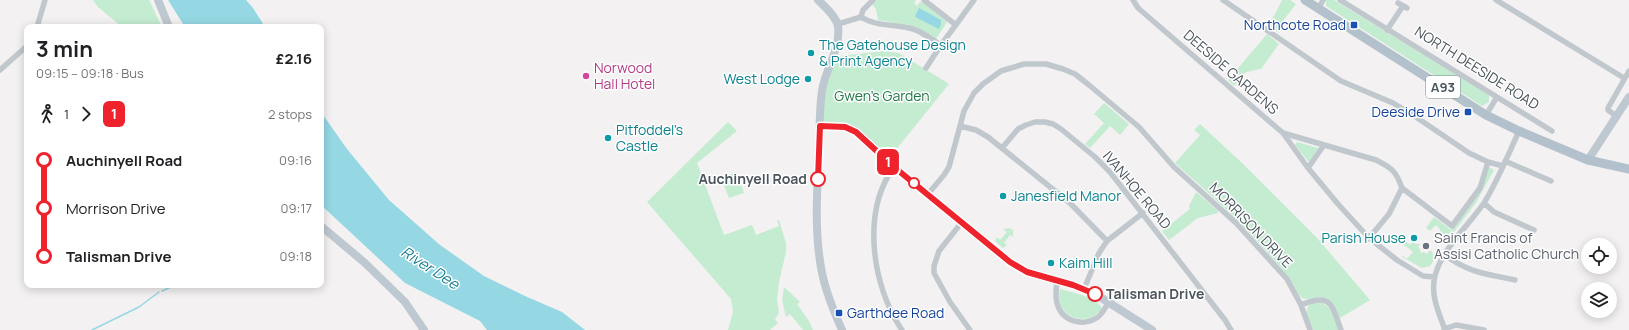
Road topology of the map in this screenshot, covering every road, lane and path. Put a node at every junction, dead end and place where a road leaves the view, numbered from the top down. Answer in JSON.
{"nodes":[{"id":1,"x":45,"y":0,"type":"edge"},
{"id":2,"x":158,"y":0,"type":"edge"},
{"id":3,"x":818,"y":0,"type":"edge"},
{"id":4,"x":873,"y":0,"type":"edge"},
{"id":5,"x":924,"y":0,"type":"edge"},
{"id":6,"x":974,"y":0,"type":"edge"},
{"id":7,"x":1133,"y":0,"type":"edge"},
{"id":8,"x":1224,"y":0,"type":"edge"},
{"id":9,"x":1305,"y":0,"type":"edge"},
{"id":10,"x":1340,"y":0,"type":"edge"},
{"id":11,"x":1496,"y":0,"type":"edge"},
{"id":12,"x":1321,"y":4,"type":"edge"},
{"id":13,"x":1403,"y":5,"type":"dead end"},
{"id":14,"x":861,"y":17,"type":"junction"},
{"id":15,"x":836,"y":21,"type":"junction"},
{"id":16,"x":38,"y":24,"type":"edge"},
{"id":17,"x":168,"y":24,"type":"edge"},
{"id":18,"x":956,"y":25,"type":"junction"},
{"id":19,"x":1388,"y":30,"type":"junction"},
{"id":20,"x":941,"y":45,"type":"junction"},
{"id":21,"x":24,"y":49,"type":"edge"},
{"id":22,"x":926,"y":68,"type":"dead end"},
{"id":23,"x":0,"y":70,"type":"edge"},
{"id":24,"x":1629,"y":71,"type":"edge"},
{"id":25,"x":1624,"y":78,"type":"junction"},
{"id":26,"x":1497,"y":97,"type":"junction"},
{"id":27,"x":1629,"y":97,"type":"edge"},
{"id":28,"x":1486,"y":115,"type":"junction"},
{"id":29,"x":1616,"y":116,"type":"junction"},
{"id":30,"x":820,"y":126,"type":"junction"},
{"id":31,"x":960,"y":126,"type":"junction"},
{"id":32,"x":1519,"y":131,"type":"junction"},
{"id":33,"x":1552,"y":131,"type":"dead end"},
{"id":34,"x":1283,"y":133,"type":"junction"},
{"id":35,"x":1324,"y":145,"type":"junction"},
{"id":36,"x":1002,"y":148,"type":"junction"},
{"id":37,"x":1588,"y":160,"type":"junction"},
{"id":38,"x":1488,"y":162,"type":"junction"},
{"id":39,"x":1504,"y":164,"type":"junction"},
{"id":40,"x":894,"y":167,"type":"junction"},
{"id":41,"x":1628,"y":167,"type":"edge"},
{"id":42,"x":1308,"y":168,"type":"junction"},
{"id":43,"x":1543,"y":178,"type":"junction"},
{"id":44,"x":1551,"y":181,"type":"dead end"},
{"id":45,"x":1540,"y":185,"type":"dead end"},
{"id":46,"x":1402,"y":188,"type":"junction"},
{"id":47,"x":928,"y":194,"type":"junction"},
{"id":48,"x":1484,"y":203,"type":"junction"},
{"id":49,"x":1143,"y":213,"type":"junction"},
{"id":50,"x":962,"y":222,"type":"junction"},
{"id":51,"x":324,"y":229,"type":"edge"},
{"id":52,"x":1534,"y":230,"type":"dead end"},
{"id":53,"x":1369,"y":238,"type":"junction"},
{"id":54,"x":1107,"y":241,"type":"junction"},
{"id":55,"x":1445,"y":255,"type":"junction"},
{"id":56,"x":1434,"y":277,"type":"junction"},
{"id":57,"x":1515,"y":280,"type":"dead end"},
{"id":58,"x":1058,"y":282,"type":"junction"},
{"id":59,"x":1084,"y":289,"type":"junction"},
{"id":60,"x":1109,"y":302,"type":"junction"},
{"id":61,"x":1301,"y":305,"type":"junction"},
{"id":62,"x":1444,"y":329,"type":"edge"},
{"id":63,"x":424,"y":330,"type":"edge"},
{"id":64,"x":842,"y":330,"type":"edge"},
{"id":65,"x":902,"y":330,"type":"edge"},
{"id":66,"x":970,"y":330,"type":"edge"},
{"id":67,"x":1152,"y":330,"type":"edge"},
{"id":68,"x":1231,"y":330,"type":"edge"},
{"id":69,"x":1310,"y":330,"type":"edge"},
{"id":70,"x":1341,"y":330,"type":"edge"},
{"id":71,"x":1484,"y":330,"type":"edge"}],
"edges":[{"from":1,"to":16,"type":"street"},
{"from":2,"to":17,"type":"street"},
{"from":3,"to":15,"type":"street"},
{"from":4,"to":14,"type":"street"},
{"from":5,"to":18,"type":"street"},
{"from":6,"to":18,"type":"street"},
{"from":7,"to":34,"type":"street","name":"DEESIDE GARDENS"},
{"from":8,"to":38,"type":"street"},
{"from":9,"to":12,"type":"main road","number":"A93"},
{"from":10,"to":19,"type":"street","name":"NORTH DEESIDE ROAD"},
{"from":11,"to":25,"type":"street"},
{"from":12,"to":28,"type":"main road","number":"A93"},
{"from":13,"to":19,"type":"street"},
{"from":14,"to":15,"type":"street"},
{"from":14,"to":20,"type":"street"},
{"from":15,"to":30,"type":"street"},
{"from":18,"to":20,"type":"street"},
{"from":19,"to":26,"type":"street","name":"NORTH DEESIDE ROAD"},
{"from":20,"to":22,"type":"street"},
{"from":21,"to":23,"type":"street"},
{"from":24,"to":25,"type":"street"},
{"from":25,"to":29,"type":"street"},
{"from":26,"to":28,"type":"street"},
{"from":26,"to":33,"type":"street","name":"NORTH DEESIDE ROAD"},
{"from":27,"to":29,"type":"street"},
{"from":28,"to":32,"type":"main road","number":"A93"},
{"from":29,"to":37,"type":"street"},
{"from":30,"to":40,"type":"street"},
{"from":30,"to":64,"type":"street"},
{"from":31,"to":36,"type":"street"},
{"from":31,"to":47,"type":"street","name":"MORRISON DRIVE"},
{"from":31,"to":61,"type":"street","name":"MORRISON DRIVE"},
{"from":32,"to":37,"type":"main road","number":"A93"},
{"from":32,"to":39,"type":"street"},
{"from":34,"to":35,"type":"street"},
{"from":34,"to":42,"type":"street","name":"DEESIDE GARDENS"},
{"from":35,"to":42,"type":"street"},
{"from":35,"to":46,"type":"street"},
{"from":36,"to":49,"type":"street","name":"IVANHOE ROAD"},
{"from":36,"to":54,"type":"street"},
{"from":37,"to":41,"type":"main road","number":"A93"},
{"from":38,"to":39,"type":"street"},
{"from":38,"to":46,"type":"street"},
{"from":39,"to":43,"type":"street"},
{"from":39,"to":48,"type":"street"},
{"from":40,"to":47,"type":"street"},
{"from":40,"to":65,"type":"street"},
{"from":42,"to":53,"type":"street","name":"DEESIDE GARDENS"},
{"from":43,"to":44,"type":"street"},
{"from":43,"to":45,"type":"street"},
{"from":46,"to":53,"type":"street"},
{"from":47,"to":50,"type":"street"},
{"from":48,"to":52,"type":"street"},
{"from":48,"to":55,"type":"street"},
{"from":49,"to":54,"type":"street"},
{"from":49,"to":68,"type":"street","name":"IVANHOE ROAD"},
{"from":50,"to":58,"type":"street"},
{"from":50,"to":66,"type":"street"},
{"from":51,"to":63,"type":"street"},
{"from":53,"to":56,"type":"street","name":"DEESIDE GARDENS"},
{"from":54,"to":59,"type":"street"},
{"from":55,"to":56,"type":"street"},
{"from":55,"to":57,"type":"street"},
{"from":56,"to":62,"type":"street"},
{"from":58,"to":59,"type":"street"},
{"from":58,"to":60,"type":"street"},
{"from":59,"to":60,"type":"street"},
{"from":60,"to":67,"type":"street"},
{"from":61,"to":69,"type":"street","name":"MORRISON DRIVE"},
{"from":61,"to":70,"type":"street"},
{"from":62,"to":71,"type":"street"}]}
